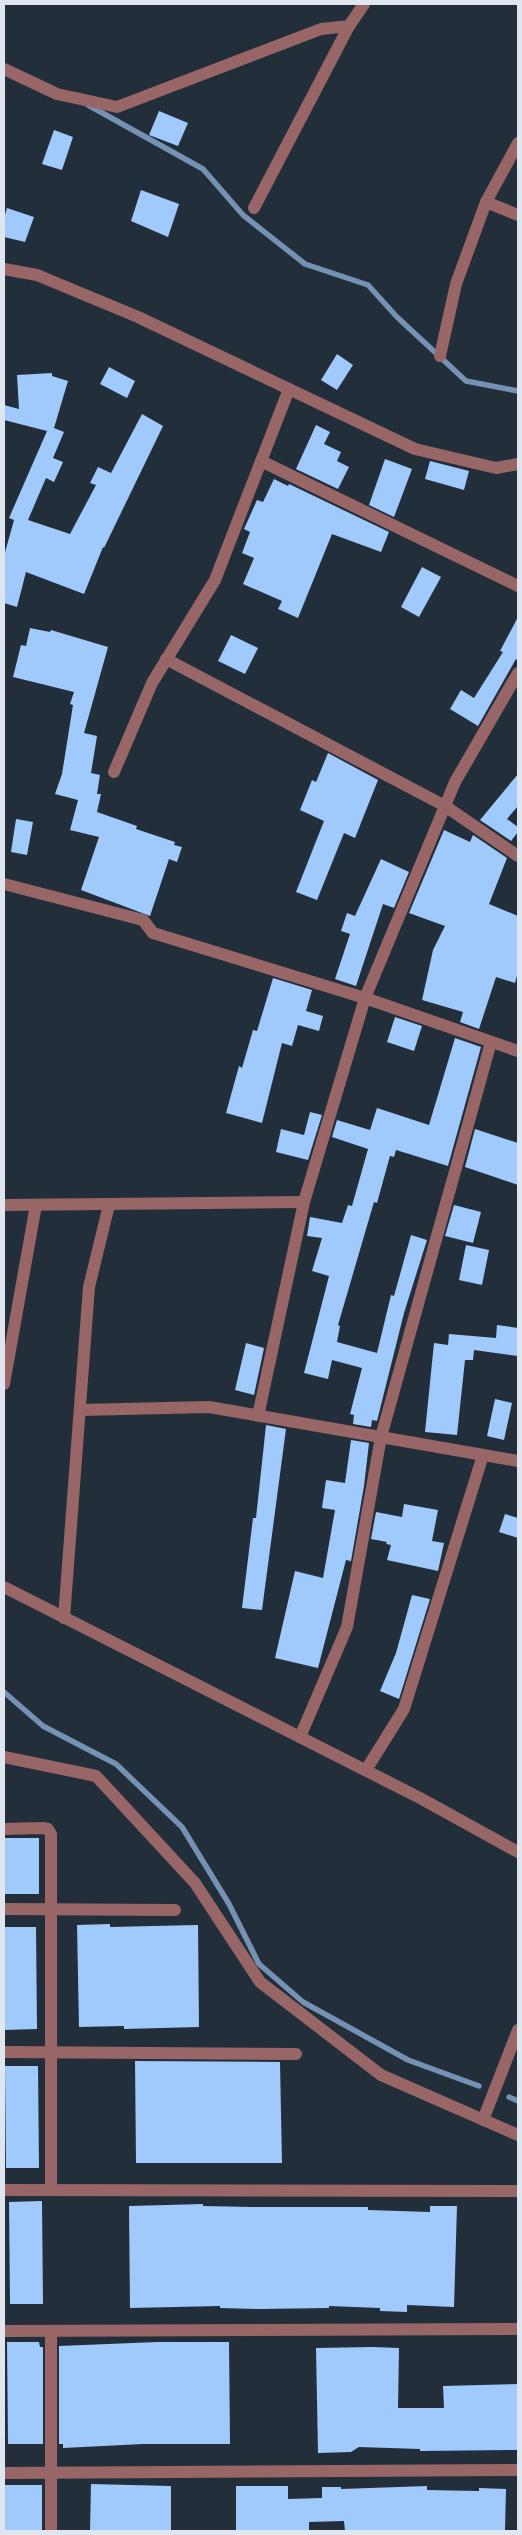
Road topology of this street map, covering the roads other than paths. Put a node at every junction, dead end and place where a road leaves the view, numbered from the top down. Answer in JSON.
{"nodes":[{"id":1,"x":364,"y":4,"type":"edge"},
{"id":2,"x":349,"y":26,"type":"junction"},
{"id":3,"x":4,"y":69,"type":"edge"},
{"id":4,"x":518,"y":143,"type":"edge"},
{"id":5,"x":486,"y":202,"type":"junction"},
{"id":6,"x":254,"y":208,"type":"dead end"},
{"id":7,"x":518,"y":215,"type":"edge"},
{"id":8,"x":4,"y":270,"type":"edge"},
{"id":9,"x":440,"y":356,"type":"dead end"},
{"id":10,"x":289,"y":389,"type":"junction"},
{"id":11,"x":261,"y":461,"type":"junction"},
{"id":12,"x":518,"y":464,"type":"edge"},
{"id":13,"x":518,"y":586,"type":"edge"},
{"id":14,"x":166,"y":659,"type":"junction"},
{"id":15,"x":518,"y":673,"type":"edge"},
{"id":16,"x":114,"y":772,"type":"dead end"},
{"id":17,"x":445,"y":806,"type":"junction"},
{"id":18,"x":518,"y":856,"type":"edge"},
{"id":19,"x":4,"y":884,"type":"edge"},
{"id":20,"x":365,"y":998,"type":"junction"},
{"id":21,"x":491,"y":1042,"type":"junction"},
{"id":22,"x":518,"y":1051,"type":"edge"},
{"id":23,"x":304,"y":1202,"type":"junction"},
{"id":24,"x":4,"y":1205,"type":"edge"},
{"id":25,"x":36,"y":1205,"type":"junction"},
{"id":26,"x":109,"y":1206,"type":"junction"},
{"id":27,"x":4,"y":1384,"type":"edge"},
{"id":28,"x":80,"y":1410,"type":"junction"},
{"id":29,"x":258,"y":1416,"type":"junction"},
{"id":30,"x":381,"y":1437,"type":"junction"},
{"id":31,"x":483,"y":1455,"type":"junction"},
{"id":32,"x":518,"y":1462,"type":"edge"},
{"id":33,"x":4,"y":1588,"type":"edge"},
{"id":34,"x":64,"y":1618,"type":"junction"},
{"id":35,"x":300,"y":1737,"type":"junction"},
{"id":36,"x":4,"y":1756,"type":"edge"},
{"id":37,"x":366,"y":1770,"type":"junction"},
{"id":38,"x":4,"y":1829,"type":"edge"},
{"id":39,"x":518,"y":1852,"type":"edge"},
{"id":40,"x":4,"y":1909,"type":"edge"},
{"id":41,"x":50,"y":1910,"type":"junction"},
{"id":42,"x":174,"y":1910,"type":"dead end"},
{"id":43,"x":518,"y":2030,"type":"edge"},
{"id":44,"x":51,"y":2051,"type":"junction"},
{"id":45,"x":4,"y":2052,"type":"edge"},
{"id":46,"x":296,"y":2054,"type":"dead end"},
{"id":47,"x":483,"y":2120,"type":"junction"},
{"id":48,"x":518,"y":2135,"type":"edge"},
{"id":49,"x":4,"y":2190,"type":"edge"},
{"id":50,"x":51,"y":2190,"type":"junction"},
{"id":51,"x":518,"y":2191,"type":"edge"},
{"id":52,"x":518,"y":2329,"type":"edge"},
{"id":53,"x":4,"y":2331,"type":"edge"},
{"id":54,"x":51,"y":2331,"type":"junction"},
{"id":55,"x":518,"y":2470,"type":"edge"},
{"id":56,"x":4,"y":2472,"type":"edge"},
{"id":57,"x":51,"y":2472,"type":"junction"},
{"id":58,"x":51,"y":2531,"type":"edge"}],
"edges":[{"from":1,"to":2,"type":"street"},
{"from":2,"to":3,"type":"street"},
{"from":2,"to":6,"type":"street"},
{"from":4,"to":5,"type":"street"},
{"from":5,"to":7,"type":"street"},
{"from":5,"to":9,"type":"street"},
{"from":8,"to":10,"type":"street"},
{"from":10,"to":11,"type":"street"},
{"from":10,"to":12,"type":"street"},
{"from":11,"to":13,"type":"street"},
{"from":11,"to":14,"type":"street"},
{"from":14,"to":16,"type":"street"},
{"from":14,"to":17,"type":"street"},
{"from":15,"to":17,"type":"street"},
{"from":17,"to":18,"type":"street"},
{"from":17,"to":20,"type":"street"},
{"from":19,"to":20,"type":"street"},
{"from":20,"to":21,"type":"street"},
{"from":20,"to":23,"type":"street"},
{"from":21,"to":22,"type":"street"},
{"from":21,"to":30,"type":"street"},
{"from":23,"to":26,"type":"street"},
{"from":23,"to":29,"type":"street"},
{"from":24,"to":25,"type":"street"},
{"from":25,"to":26,"type":"street"},
{"from":25,"to":27,"type":"street"},
{"from":26,"to":28,"type":"street"},
{"from":28,"to":29,"type":"street"},
{"from":28,"to":34,"type":"street"},
{"from":29,"to":30,"type":"street"},
{"from":30,"to":31,"type":"street"},
{"from":30,"to":35,"type":"street"},
{"from":31,"to":32,"type":"street"},
{"from":31,"to":37,"type":"street"},
{"from":33,"to":34,"type":"street"},
{"from":34,"to":35,"type":"street"},
{"from":35,"to":37,"type":"street"},
{"from":36,"to":47,"type":"street"},
{"from":37,"to":39,"type":"street"},
{"from":38,"to":41,"type":"street"},
{"from":40,"to":41,"type":"street"},
{"from":41,"to":42,"type":"street"},
{"from":41,"to":44,"type":"street"},
{"from":43,"to":47,"type":"street"},
{"from":44,"to":45,"type":"street"},
{"from":44,"to":46,"type":"street"},
{"from":44,"to":50,"type":"street"},
{"from":47,"to":48,"type":"street"},
{"from":49,"to":50,"type":"street"},
{"from":50,"to":51,"type":"street"},
{"from":52,"to":54,"type":"street"},
{"from":53,"to":54,"type":"street"},
{"from":54,"to":57,"type":"street"},
{"from":55,"to":57,"type":"street"},
{"from":56,"to":57,"type":"street"},
{"from":57,"to":58,"type":"street"}]}
